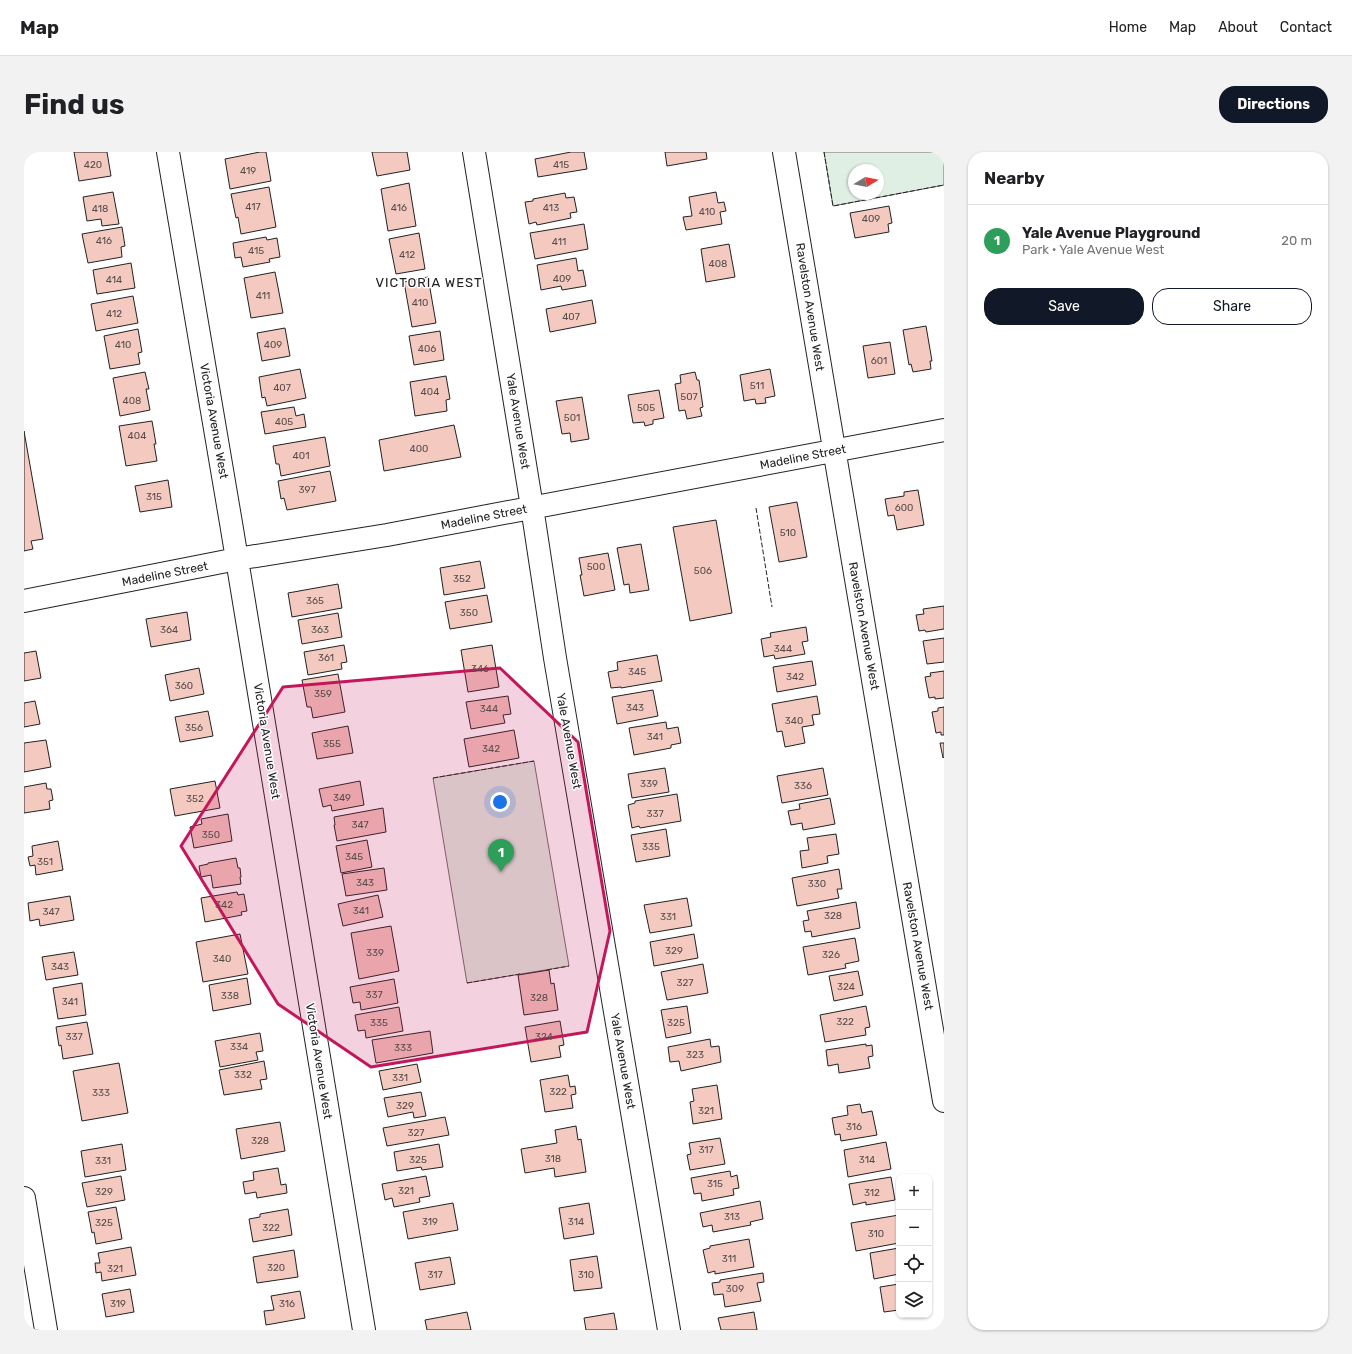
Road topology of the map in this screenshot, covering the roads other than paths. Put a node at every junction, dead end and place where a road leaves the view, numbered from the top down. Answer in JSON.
{"nodes":[{"id":1,"x":168,"y":152,"type":"edge"},
{"id":2,"x":474,"y":152,"type":"edge"},
{"id":3,"x":784,"y":152,"type":"edge"},
{"id":4,"x":944,"y":430,"type":"edge"},
{"id":5,"x":834,"y":451,"type":"junction"},
{"id":6,"x":532,"y":508,"type":"junction"},
{"id":7,"x":237,"y":559,"type":"junction"},
{"id":8,"x":24,"y":601,"type":"edge"},
{"id":9,"x":944,"y":1101,"type":"edge"},
{"id":10,"x":24,"y":1198,"type":"edge"},
{"id":11,"x":46,"y":1330,"type":"edge"},
{"id":12,"x":364,"y":1330,"type":"edge"},
{"id":13,"x":669,"y":1330,"type":"edge"}],
"edges":[{"from":1,"to":7,"type":"street","name":"Victoria Avenue West"},
{"from":2,"to":6,"type":"street","name":"Yale Avenue West"},
{"from":3,"to":5,"type":"street","name":"Ravelston Avenue West"},
{"from":4,"to":5,"type":"street","name":"Madeline Street"},
{"from":5,"to":6,"type":"street","name":"Madeline Street"},
{"from":5,"to":9,"type":"street","name":"Ravelston Avenue West"},
{"from":6,"to":7,"type":"street","name":"Madeline Street"},
{"from":6,"to":13,"type":"street","name":"Yale Avenue West"},
{"from":7,"to":8,"type":"street","name":"Madeline Street"},
{"from":7,"to":12,"type":"street","name":"Victoria Avenue West"},
{"from":10,"to":11,"type":"street"}]}
